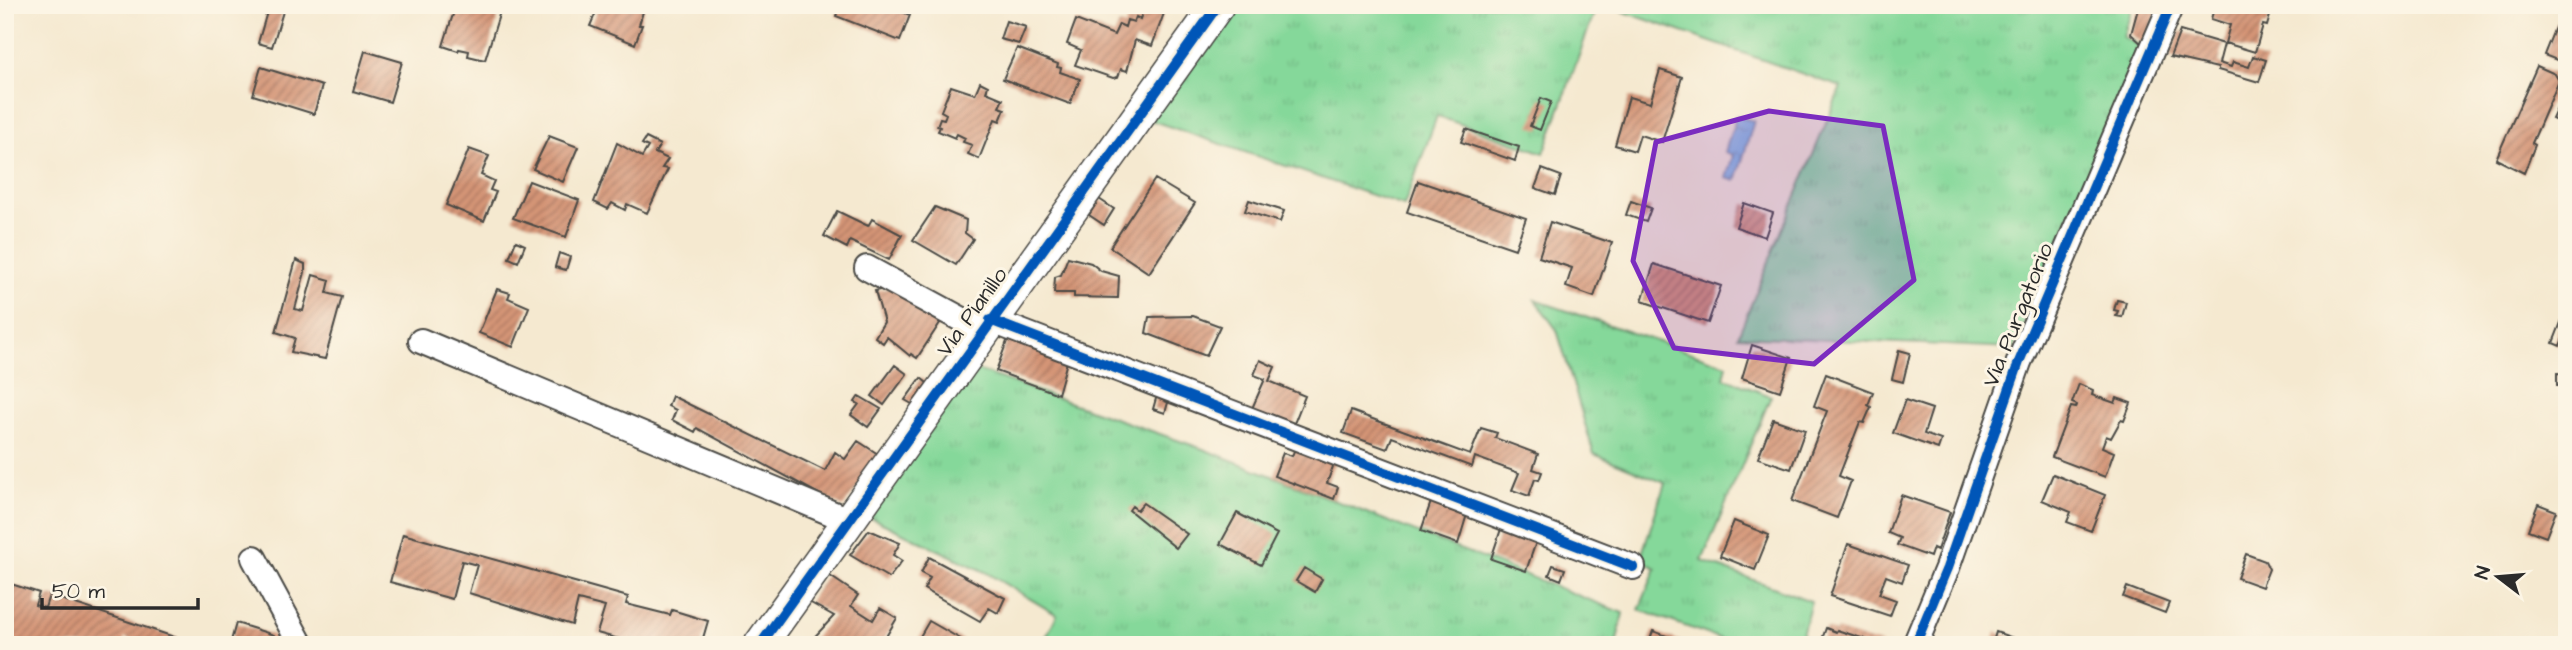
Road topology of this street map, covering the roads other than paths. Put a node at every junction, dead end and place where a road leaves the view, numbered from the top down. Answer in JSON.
{"nodes":[{"id":1,"x":1218,"y":5,"type":"edge"},
{"id":2,"x":2171,"y":5,"type":"edge"},
{"id":3,"x":867,"y":268,"type":"dead end"},
{"id":4,"x":987,"y":326,"type":"junction"},
{"id":5,"x":421,"y":341,"type":"dead end"},
{"id":6,"x":848,"y":520,"type":"junction"},
{"id":7,"x":254,"y":558,"type":"dead end"},
{"id":8,"x":1633,"y":567,"type":"dead end"},
{"id":9,"x":301,"y":645,"type":"edge"},
{"id":10,"x":760,"y":645,"type":"edge"},
{"id":11,"x":1915,"y":645,"type":"edge"}],
"edges":[{"from":1,"to":4,"type":"street","name":"Via Pianillo"},
{"from":2,"to":11,"type":"street","name":"Via Purgatorio"},
{"from":3,"to":4,"type":"street"},
{"from":4,"to":6,"type":"street","name":"Via Pianillo"},
{"from":4,"to":8,"type":"street"},
{"from":5,"to":6,"type":"street"},
{"from":6,"to":10,"type":"street","name":"Via Pianillo"},
{"from":7,"to":9,"type":"street"}]}
